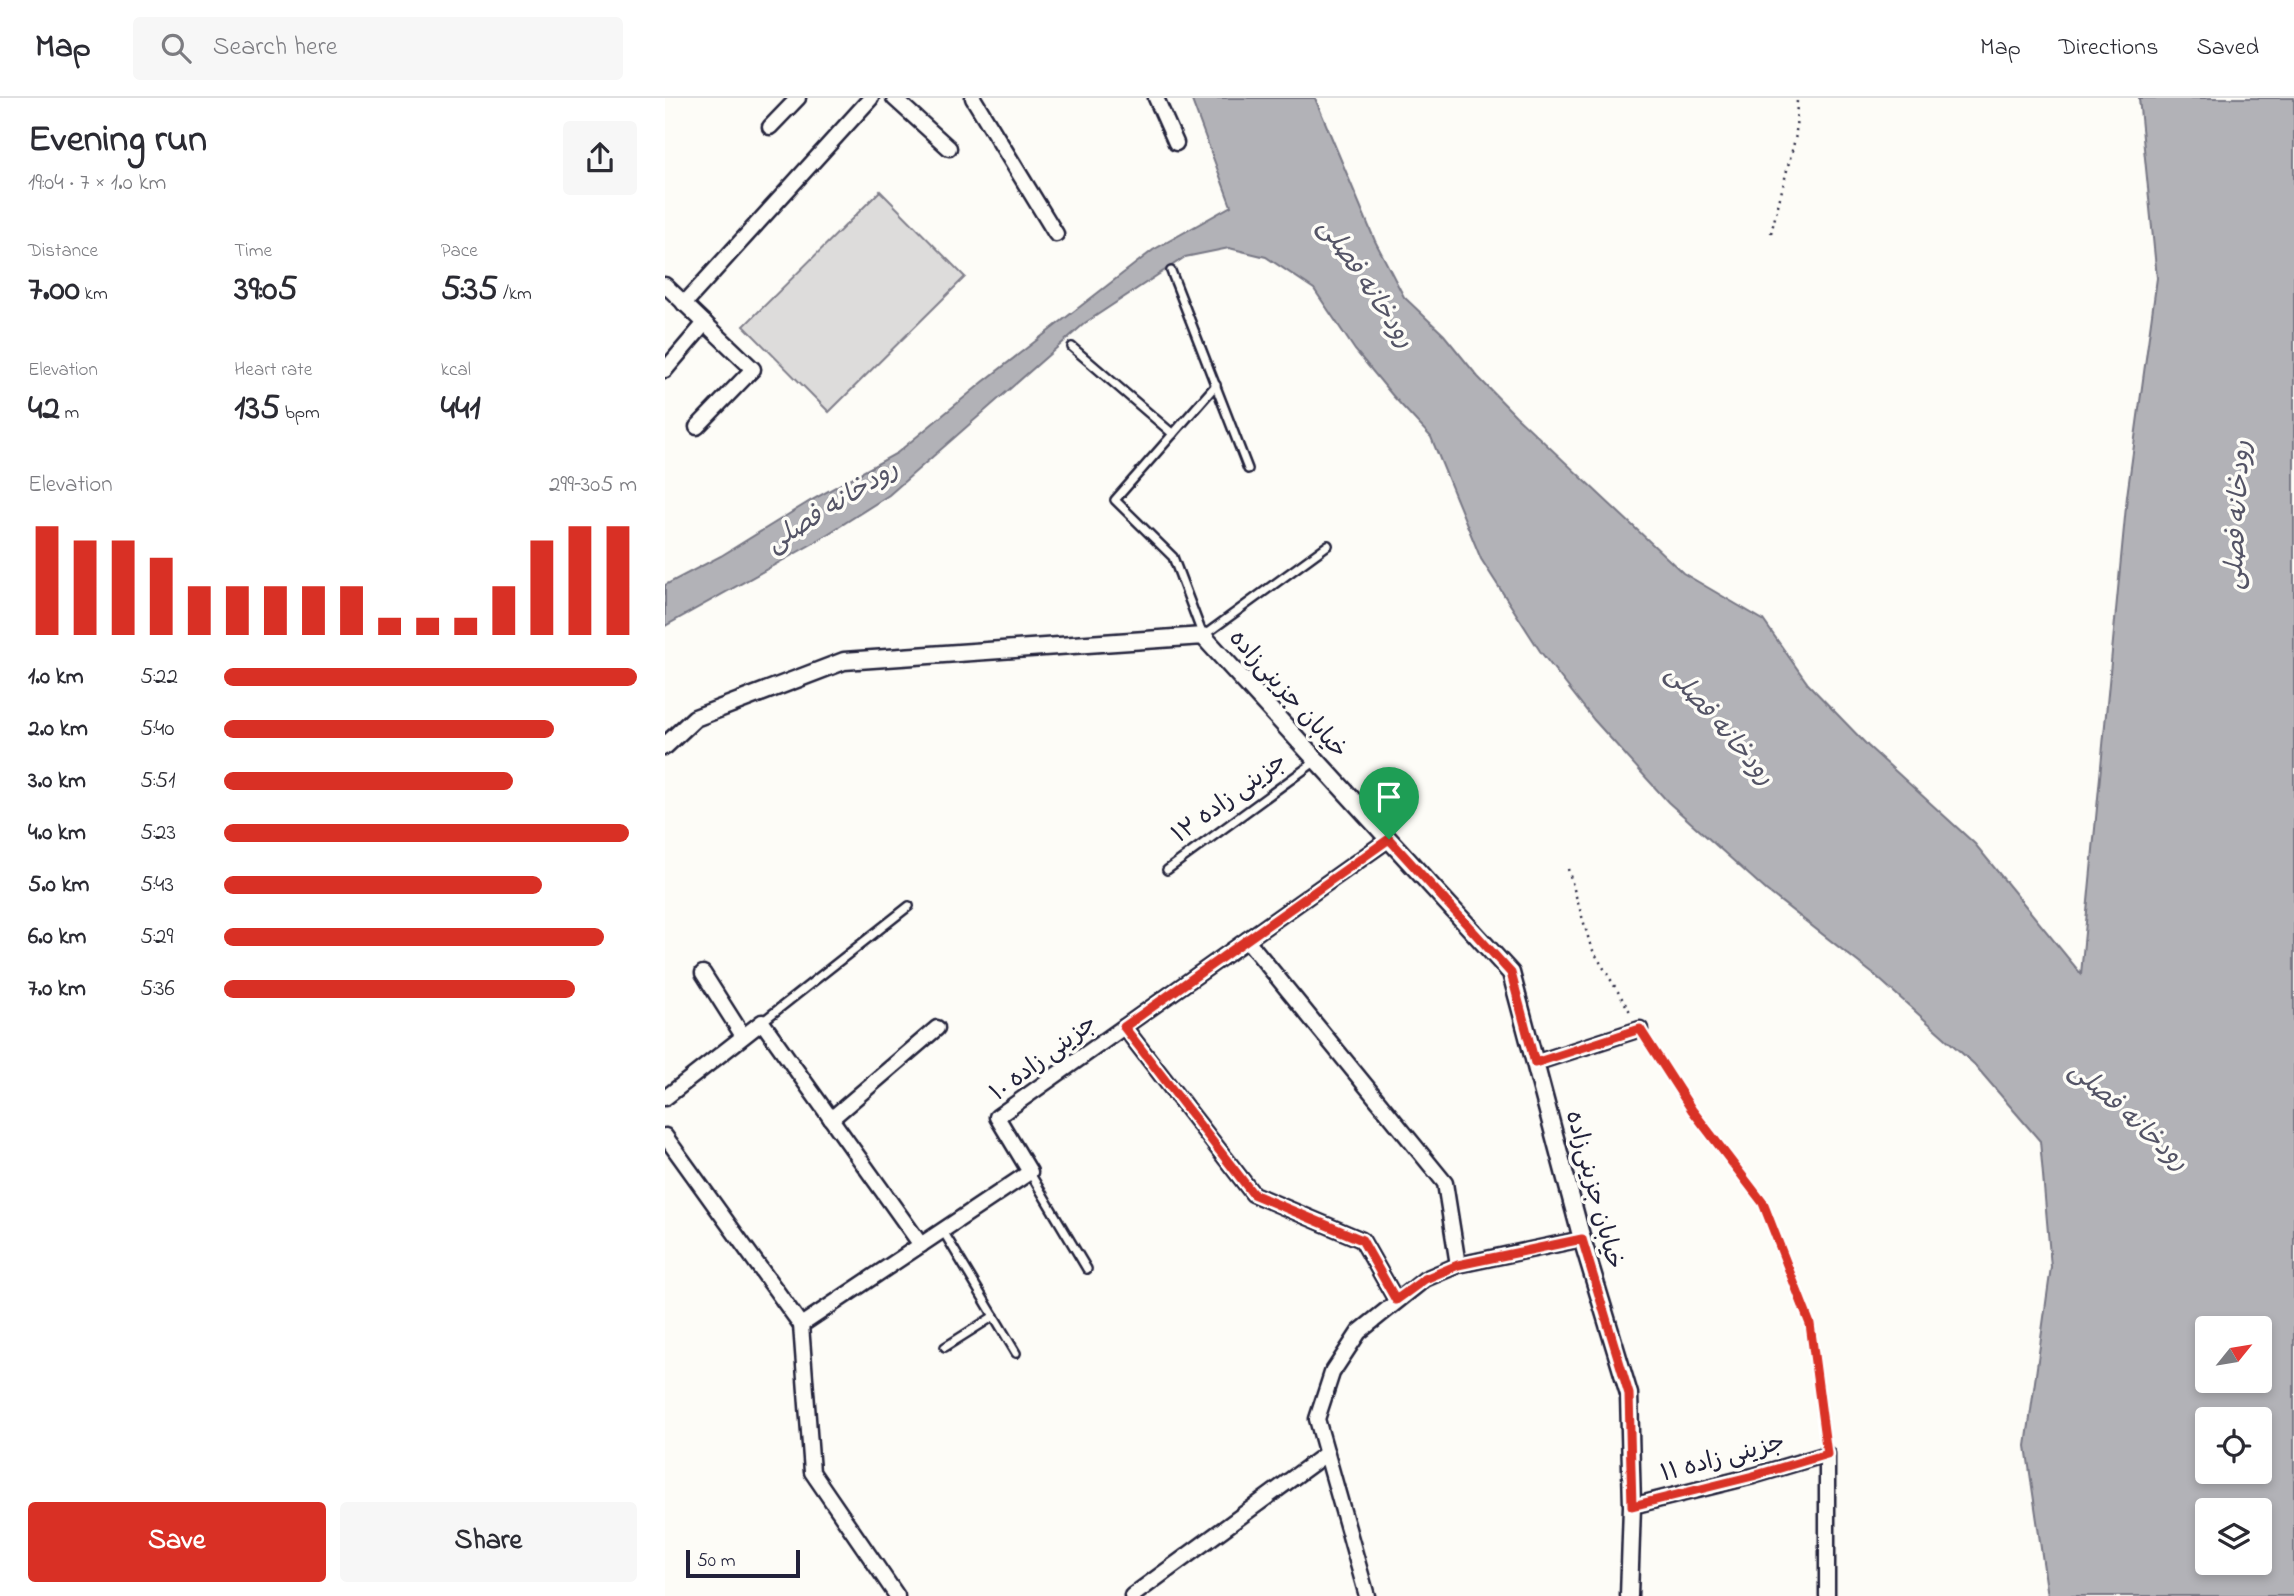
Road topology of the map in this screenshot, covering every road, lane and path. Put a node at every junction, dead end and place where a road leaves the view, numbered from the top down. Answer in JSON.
{"nodes":[{"id":1,"x":798,"y":98,"type":"edge"},
{"id":2,"x":871,"y":98,"type":"edge"},
{"id":3,"x":894,"y":98,"type":"edge"},
{"id":4,"x":973,"y":98,"type":"edge"},
{"id":5,"x":1156,"y":98,"type":"edge"},
{"id":6,"x":1797,"y":98,"type":"edge"},
{"id":7,"x":770,"y":127,"type":"dead end"},
{"id":8,"x":1176,"y":143,"type":"dead end"},
{"id":9,"x":949,"y":148,"type":"dead end"},
{"id":10,"x":1770,"y":233,"type":"dead end"},
{"id":11,"x":1056,"y":234,"type":"dead end"},
{"id":12,"x":1171,"y":271,"type":"dead end"},
{"id":13,"x":665,"y":285,"type":"edge"},
{"id":14,"x":684,"y":304,"type":"junction"},
{"id":15,"x":705,"y":323,"type":"junction"},
{"id":16,"x":1072,"y":347,"type":"dead end"},
{"id":17,"x":665,"y":370,"type":"edge"},
{"id":18,"x":1216,"y":385,"type":"junction"},
{"id":19,"x":697,"y":427,"type":"dead end"},
{"id":20,"x":1173,"y":434,"type":"junction"},
{"id":21,"x":1248,"y":469,"type":"dead end"},
{"id":22,"x":1328,"y":545,"type":"dead end"},
{"id":23,"x":1203,"y":636,"type":"junction"},
{"id":24,"x":665,"y":746,"type":"edge"},
{"id":25,"x":1316,"y":760,"type":"junction"},
{"id":26,"x":1389,"y":839,"type":"junction"},
{"id":27,"x":1567,"y":869,"type":"dead end"},
{"id":28,"x":1167,"y":870,"type":"dead end"},
{"id":29,"x":909,"y":906,"type":"dead end"},
{"id":30,"x":1247,"y":940,"type":"junction"},
{"id":31,"x":703,"y":974,"type":"dead end"},
{"id":32,"x":761,"y":1022,"type":"junction"},
{"id":33,"x":1124,"y":1027,"type":"junction"},
{"id":34,"x":937,"y":1028,"type":"dead end"},
{"id":35,"x":1640,"y":1029,"type":"junction"},
{"id":36,"x":743,"y":1036,"type":"junction"},
{"id":37,"x":1535,"y":1063,"type":"junction"},
{"id":38,"x":665,"y":1098,"type":"edge"},
{"id":39,"x":831,"y":1119,"type":"junction"},
{"id":40,"x":665,"y":1136,"type":"edge"},
{"id":41,"x":1030,"y":1172,"type":"junction"},
{"id":42,"x":942,"y":1230,"type":"junction"},
{"id":43,"x":1582,"y":1239,"type":"junction"},
{"id":44,"x":921,"y":1245,"type":"junction"},
{"id":45,"x":1458,"y":1265,"type":"junction"},
{"id":46,"x":1087,"y":1269,"type":"dead end"},
{"id":47,"x":1396,"y":1300,"type":"junction"},
{"id":48,"x":993,"y":1316,"type":"junction"},
{"id":49,"x":801,"y":1325,"type":"junction"},
{"id":50,"x":945,"y":1347,"type":"dead end"},
{"id":51,"x":1016,"y":1353,"type":"dead end"},
{"id":52,"x":1327,"y":1452,"type":"junction"},
{"id":53,"x":1827,"y":1454,"type":"junction"},
{"id":54,"x":1632,"y":1506,"type":"junction"},
{"id":55,"x":897,"y":1596,"type":"edge"},
{"id":56,"x":1132,"y":1596,"type":"edge"},
{"id":57,"x":1367,"y":1596,"type":"edge"},
{"id":58,"x":1629,"y":1596,"type":"edge"},
{"id":59,"x":1827,"y":1596,"type":"edge"}],
"edges":[{"from":1,"to":7,"type":"street"},
{"from":2,"to":14,"type":"street"},
{"from":3,"to":9,"type":"street"},
{"from":4,"to":11,"type":"street"},
{"from":5,"to":8,"type":"street"},
{"from":6,"to":10,"type":"path"},
{"from":12,"to":18,"type":"lane"},
{"from":13,"to":14,"type":"street"},
{"from":14,"to":15,"type":"street"},
{"from":15,"to":17,"type":"street"},
{"from":15,"to":19,"type":"street"},
{"from":16,"to":20,"type":"lane"},
{"from":18,"to":20,"type":"lane"},
{"from":18,"to":21,"type":"lane"},
{"from":20,"to":23,"type":"lane"},
{"from":22,"to":23,"type":"lane"},
{"from":23,"to":24,"type":"street","name":"خیابان جزینی‌زاده"},
{"from":23,"to":25,"type":"street","name":"خیابان جزینی‌زاده"},
{"from":25,"to":26,"type":"street","name":"خیابان جزینی‌زاده"},
{"from":25,"to":28,"type":"lane","name":"جزینی زاده ۱۲"},
{"from":26,"to":30,"type":"street","name":"جزینی زاده ۱۰"},
{"from":26,"to":37,"type":"street","name":"خیابان جزینی‌زاده"},
{"from":27,"to":35,"type":"path"},
{"from":29,"to":32,"type":"lane"},
{"from":30,"to":33,"type":"street","name":"جزینی زاده ۱۰"},
{"from":30,"to":45,"type":"street"},
{"from":31,"to":36,"type":"street"},
{"from":32,"to":36,"type":"street"},
{"from":32,"to":39,"type":"street"},
{"from":33,"to":41,"type":"street","name":"جزینی زاده ۱۰"},
{"from":33,"to":47,"type":"street"},
{"from":34,"to":39,"type":"street"},
{"from":35,"to":37,"type":"street"},
{"from":35,"to":53,"type":"path"},
{"from":36,"to":38,"type":"street"},
{"from":37,"to":43,"type":"street","name":"خیابان جزینی‌زاده"},
{"from":39,"to":44,"type":"street"},
{"from":40,"to":49,"type":"street"},
{"from":41,"to":42,"type":"street"},
{"from":41,"to":46,"type":"lane"},
{"from":42,"to":44,"type":"street"},
{"from":42,"to":48,"type":"lane"},
{"from":43,"to":45,"type":"street"},
{"from":43,"to":54,"type":"street","name":"خیابان جزینی‌زاده"},
{"from":44,"to":49,"type":"street"},
{"from":45,"to":47,"type":"street"},
{"from":47,"to":52,"type":"street"},
{"from":48,"to":50,"type":"lane"},
{"from":48,"to":51,"type":"lane"},
{"from":49,"to":55,"type":"street"},
{"from":52,"to":56,"type":"street"},
{"from":52,"to":57,"type":"street"},
{"from":53,"to":54,"type":"street","name":"جزینی زاده ۱۱"},
{"from":53,"to":59,"type":"street"},
{"from":54,"to":58,"type":"street","name":"خیابان جزینی‌زاده"}]}
